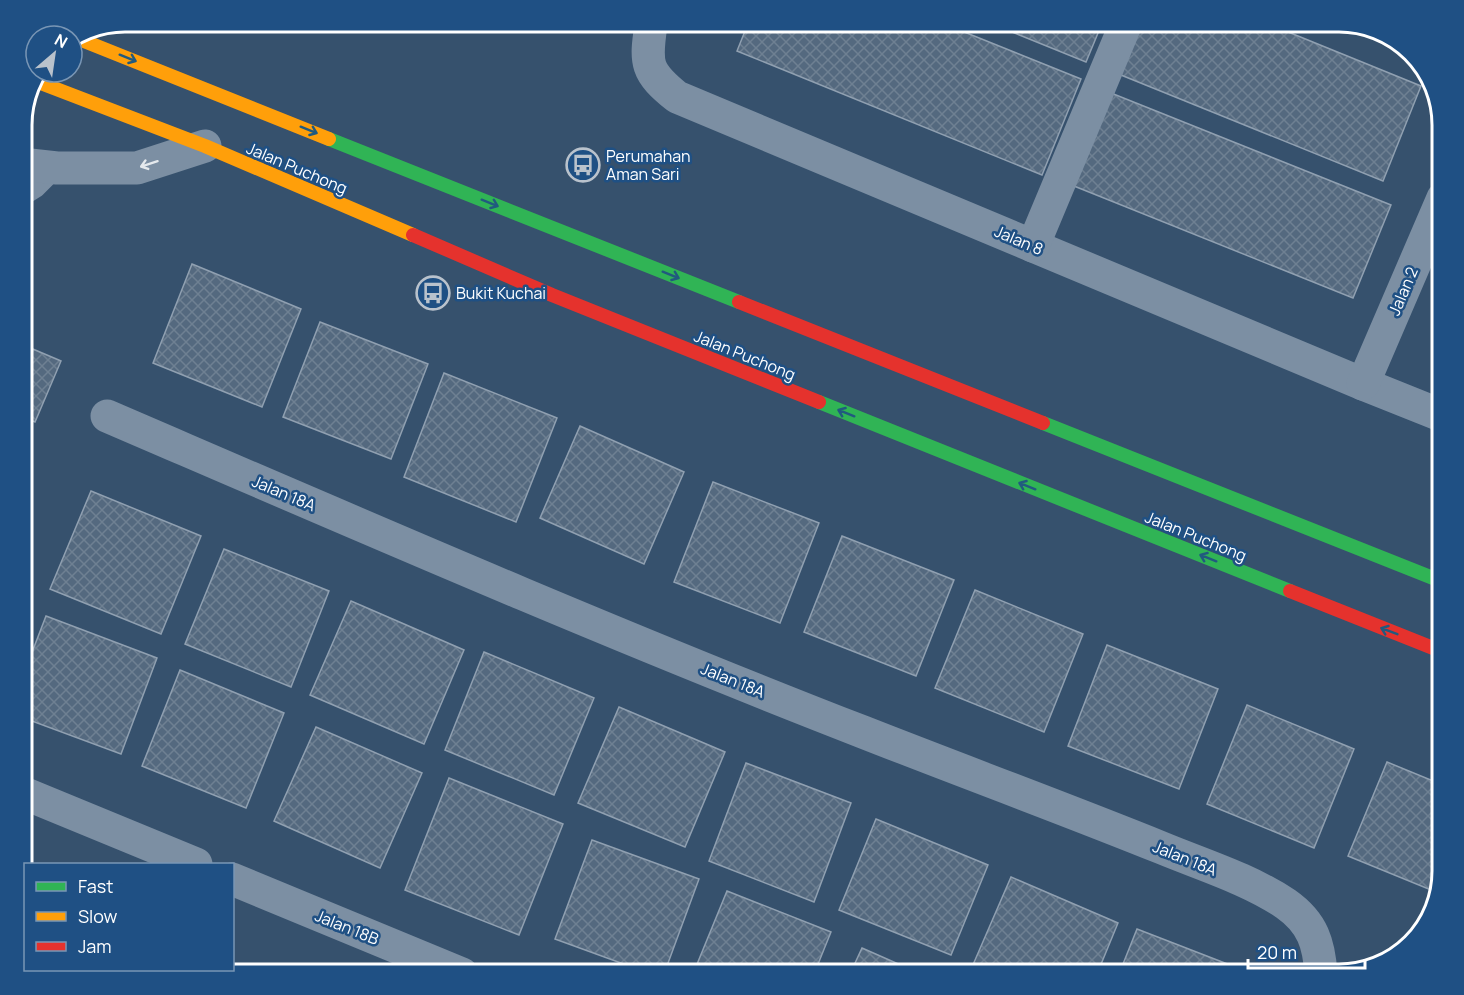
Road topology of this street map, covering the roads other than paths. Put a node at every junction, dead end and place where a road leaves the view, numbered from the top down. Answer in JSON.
{"nodes":[{"id":1,"x":650,"y":32,"type":"edge"},
{"id":2,"x":1122,"y":32,"type":"edge"},
{"id":3,"x":85,"y":41,"type":"edge"},
{"id":4,"x":43,"y":84,"type":"edge"},
{"id":5,"x":205,"y":147,"type":"junction"},
{"id":6,"x":32,"y":165,"type":"edge"},
{"id":7,"x":57,"y":168,"type":"junction"},
{"id":8,"x":32,"y":191,"type":"edge"},
{"id":9,"x":1432,"y":224,"type":"edge"},
{"id":10,"x":1034,"y":246,"type":"junction"},
{"id":11,"x":1363,"y":384,"type":"junction"},
{"id":12,"x":1432,"y":412,"type":"edge"},
{"id":13,"x":107,"y":416,"type":"dead end"},
{"id":14,"x":1432,"y":578,"type":"edge"},
{"id":15,"x":1432,"y":648,"type":"edge"},
{"id":16,"x":32,"y":797,"type":"edge"},
{"id":17,"x":194,"y":863,"type":"edge"},
{"id":18,"x":234,"y":880,"type":"edge"},
{"id":19,"x":438,"y":964,"type":"edge"},
{"id":20,"x":1320,"y":964,"type":"edge"}],
"edges":[{"from":1,"to":10,"type":"street","name":"Jalan 8"},
{"from":2,"to":10,"type":"street"},
{"from":3,"to":14,"type":"main road","one_way":true},
{"from":4,"to":5,"type":"main road","name":"Jalan Puchong"},
{"from":5,"to":7,"type":"street","one_way":true},
{"from":15,"to":5,"type":"main road","name":"Jalan Puchong","one_way":true},
{"from":6,"to":7,"type":"street"},
{"from":7,"to":8,"type":"lane"},
{"from":9,"to":11,"type":"street","name":"Jalan 2"},
{"from":10,"to":11,"type":"street","name":"Jalan 8"},
{"from":11,"to":12,"type":"street","name":"Jalan 8"},
{"from":13,"to":20,"type":"street","name":"Jalan 18A"},
{"from":16,"to":17,"type":"street"},
{"from":18,"to":19,"type":"street","name":"Jalan 18B"}]}
